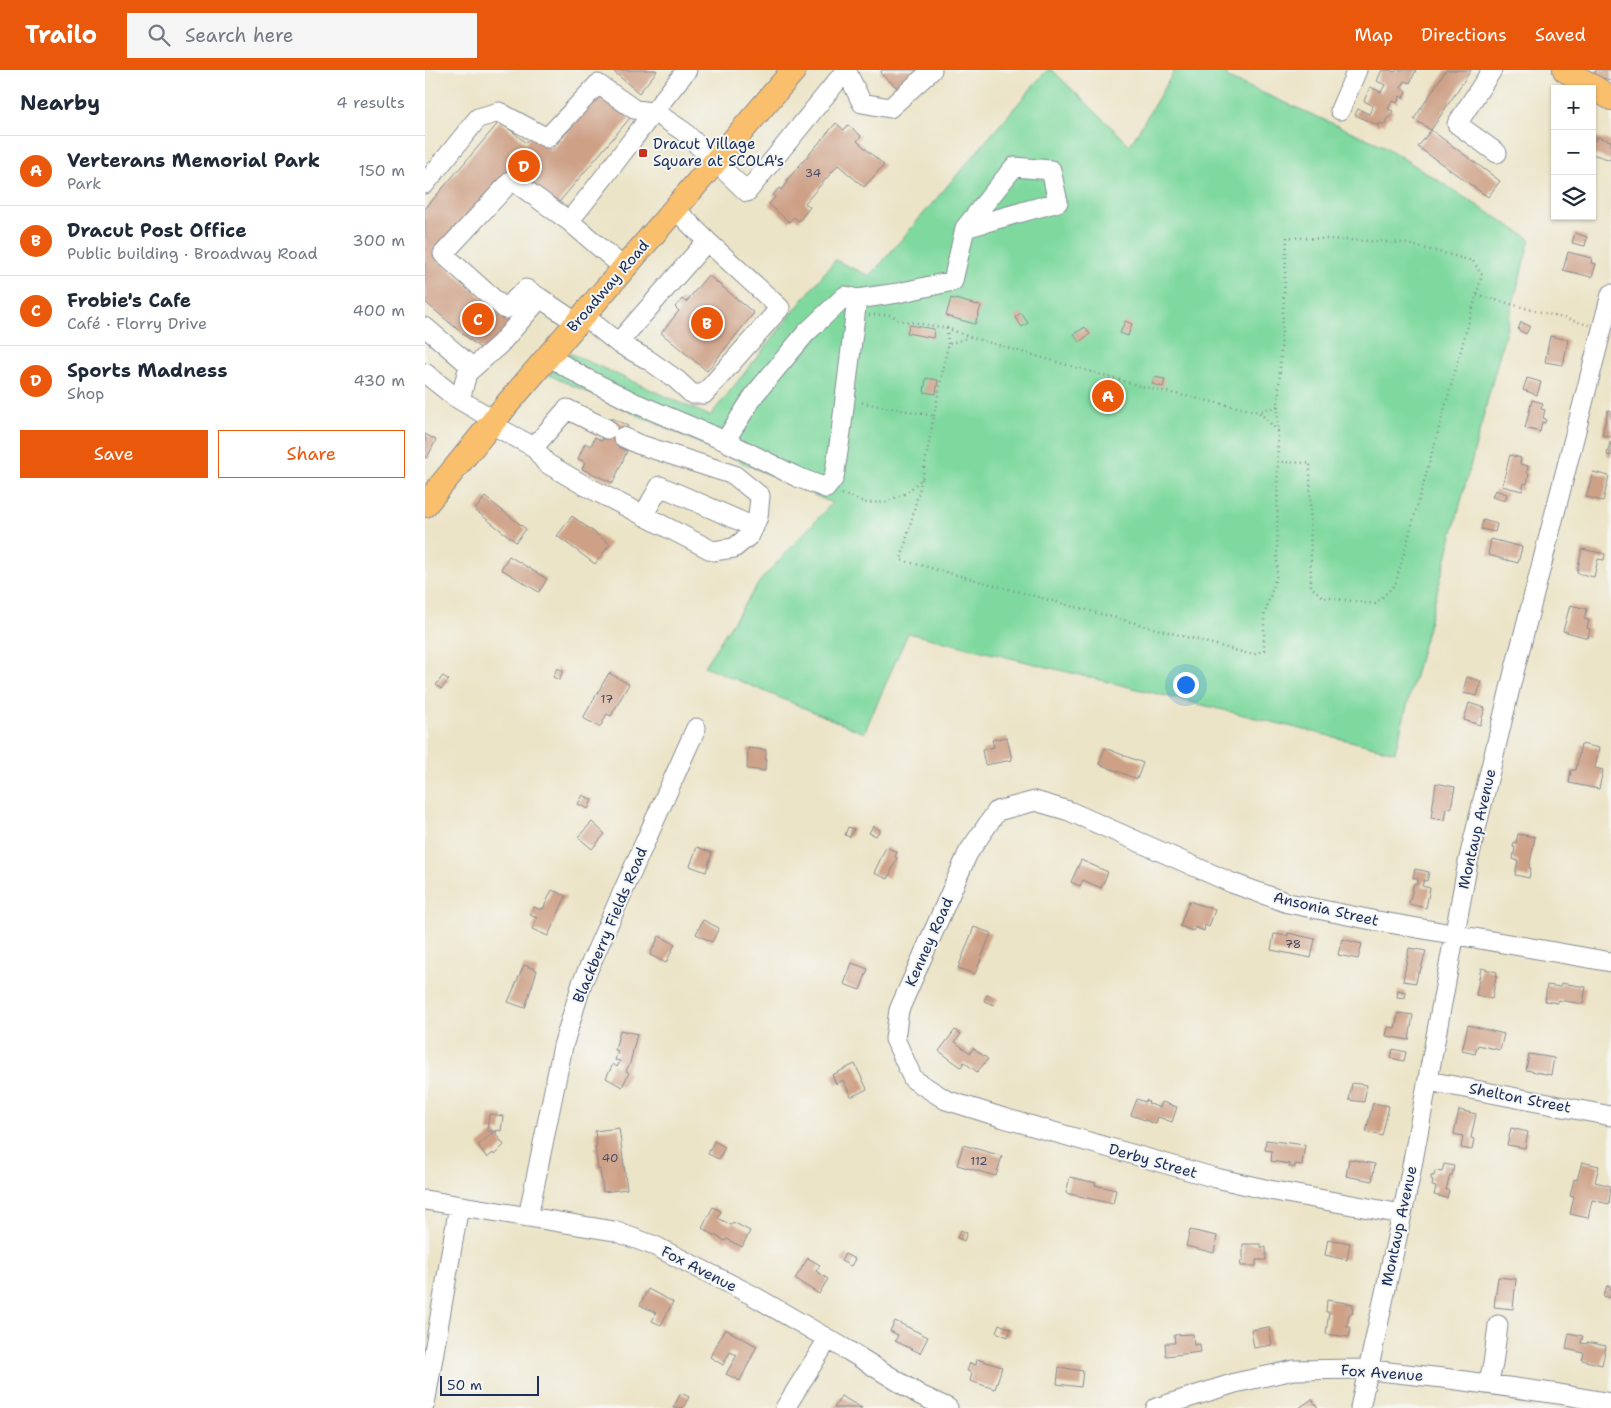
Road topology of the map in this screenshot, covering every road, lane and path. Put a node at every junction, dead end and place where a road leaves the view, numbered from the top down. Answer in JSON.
{"nodes":[{"id":1,"x":687,"y":70,"type":"edge"},
{"id":2,"x":794,"y":70,"type":"edge"},
{"id":3,"x":846,"y":70,"type":"edge"},
{"id":4,"x":932,"y":70,"type":"edge"},
{"id":5,"x":1357,"y":70,"type":"edge"},
{"id":6,"x":1492,"y":70,"type":"edge"},
{"id":7,"x":1565,"y":70,"type":"edge"},
{"id":8,"x":1611,"y":98,"type":"edge"},
{"id":9,"x":1340,"y":110,"type":"dead end"},
{"id":10,"x":652,"y":113,"type":"junction"},
{"id":11,"x":1497,"y":153,"type":"dead end"},
{"id":12,"x":716,"y":162,"type":"junction"},
{"id":13,"x":425,"y":184,"type":"edge"},
{"id":14,"x":675,"y":209,"type":"junction"},
{"id":15,"x":569,"y":222,"type":"junction"},
{"id":16,"x":965,"y":228,"type":"junction"},
{"id":17,"x":707,"y":241,"type":"junction"},
{"id":18,"x":624,"y":268,"type":"junction"},
{"id":19,"x":1477,"y":294,"type":"junction"},
{"id":20,"x":1611,"y":294,"type":"edge"},
{"id":21,"x":540,"y":298,"type":"junction"},
{"id":22,"x":856,"y":307,"type":"junction"},
{"id":23,"x":580,"y":319,"type":"junction"},
{"id":24,"x":425,"y":327,"type":"edge"},
{"id":25,"x":947,"y":328,"type":"junction"},
{"id":26,"x":1602,"y":328,"type":"junction"},
{"id":27,"x":970,"y":337,"type":"junction"},
{"id":28,"x":618,"y":343,"type":"junction"},
{"id":29,"x":948,"y":344,"type":"junction"},
{"id":30,"x":549,"y":356,"type":"junction"},
{"id":31,"x":473,"y":368,"type":"junction"},
{"id":32,"x":426,"y":375,"type":"edge"},
{"id":33,"x":460,"y":400,"type":"junction"},
{"id":34,"x":845,"y":400,"type":"junction"},
{"id":35,"x":1278,"y":406,"type":"junction"},
{"id":36,"x":1259,"y":412,"type":"junction"},
{"id":37,"x":934,"y":416,"type":"junction"},
{"id":38,"x":493,"y":422,"type":"junction"},
{"id":39,"x":1278,"y":431,"type":"junction"},
{"id":40,"x":725,"y":441,"type":"junction"},
{"id":41,"x":534,"y":447,"type":"junction"},
{"id":42,"x":1279,"y":462,"type":"junction"},
{"id":43,"x":922,"y":479,"type":"junction"},
{"id":44,"x":826,"y":488,"type":"junction"},
{"id":45,"x":425,"y":505,"type":"edge"},
{"id":46,"x":644,"y":514,"type":"junction"},
{"id":47,"x":754,"y":527,"type":"junction"},
{"id":48,"x":696,"y":728,"type":"dead end"},
{"id":49,"x":997,"y":811,"type":"joint"},
{"id":50,"x":1455,"y":935,"type":"junction"},
{"id":51,"x":1611,"y":962,"type":"edge"},
{"id":52,"x":913,"y":1079,"type":"joint"},
{"id":53,"x":1428,"y":1081,"type":"junction"},
{"id":54,"x":1611,"y":1116,"type":"edge"},
{"id":55,"x":425,"y":1200,"type":"edge"},
{"id":56,"x":459,"y":1206,"type":"junction"},
{"id":57,"x":1402,"y":1214,"type":"junction"},
{"id":58,"x":528,"y":1218,"type":"junction"},
{"id":59,"x":1498,"y":1325,"type":"dead end"},
{"id":60,"x":827,"y":1338,"type":"junction"},
{"id":61,"x":1369,"y":1370,"type":"junction"},
{"id":62,"x":1488,"y":1384,"type":"junction"},
{"id":63,"x":1611,"y":1403,"type":"edge"},
{"id":64,"x":425,"y":1404,"type":"edge"},
{"id":65,"x":785,"y":1408,"type":"edge"},
{"id":66,"x":948,"y":1408,"type":"edge"},
{"id":67,"x":1156,"y":1408,"type":"edge"},
{"id":68,"x":1360,"y":1408,"type":"edge"}],
"edges":[{"from":1,"to":10,"type":"street"},
{"from":2,"to":12,"type":"main road","name":"Broadway Road"},
{"from":3,"to":4,"type":"street"},
{"from":3,"to":12,"type":"street"},
{"from":5,"to":9,"type":"street"},
{"from":6,"to":11,"type":"street"},
{"from":7,"to":8,"type":"main road"},
{"from":10,"to":12,"type":"street"},
{"from":10,"to":13,"type":"street"},
{"from":10,"to":15,"type":"street"},
{"from":12,"to":14,"type":"main road","name":"Broadway Road"},
{"from":14,"to":17,"type":"street"},
{"from":14,"to":18,"type":"main road","name":"Broadway Road"},
{"from":15,"to":18,"type":"street"},
{"from":15,"to":21,"type":"street"},
{"from":16,"to":16,"type":"street"},
{"from":16,"to":22,"type":"street"},
{"from":17,"to":28,"type":"street"},
{"from":17,"to":28,"type":"street"},
{"from":18,"to":23,"type":"main road","name":"Broadway Road"},
{"from":19,"to":26,"type":"path"},
{"from":19,"to":35,"type":"path"},
{"from":19,"to":42,"type":"path"},
{"from":20,"to":26,"type":"street","name":"Montaup Avenue"},
{"from":21,"to":23,"type":"street"},
{"from":21,"to":31,"type":"street"},
{"from":22,"to":25,"type":"path"},
{"from":22,"to":34,"type":"street"},
{"from":22,"to":40,"type":"street"},
{"from":23,"to":28,"type":"street"},
{"from":23,"to":30,"type":"main road","name":"Broadway Road"},
{"from":24,"to":31,"type":"street"},
{"from":25,"to":27,"type":"path"},
{"from":25,"to":29,"type":"path"},
{"from":26,"to":50,"type":"street","name":"Montaup Avenue"},
{"from":27,"to":29,"type":"path"},
{"from":27,"to":36,"type":"path"},
{"from":29,"to":37,"type":"path"},
{"from":30,"to":38,"type":"main road","name":"Broadway Road"},
{"from":30,"to":40,"type":"street"},
{"from":31,"to":33,"type":"street"},
{"from":32,"to":33,"type":"street"},
{"from":33,"to":38,"type":"street"},
{"from":34,"to":37,"type":"path"},
{"from":34,"to":44,"type":"street"},
{"from":35,"to":36,"type":"path"},
{"from":35,"to":39,"type":"path"},
{"from":36,"to":39,"type":"path"},
{"from":37,"to":43,"type":"path"},
{"from":38,"to":41,"type":"street"},
{"from":38,"to":45,"type":"main road","name":"Broadway Road"},
{"from":39,"to":42,"type":"path"},
{"from":40,"to":44,"type":"street"},
{"from":41,"to":46,"type":"street"},
{"from":41,"to":47,"type":"street"},
{"from":42,"to":43,"type":"path"},
{"from":43,"to":44,"type":"path"},
{"from":46,"to":47,"type":"street"},
{"from":46,"to":47,"type":"street"},
{"from":48,"to":58,"type":"street","name":"Blackberry Fields Road"},
{"from":49,"to":50,"type":"street","name":"Ansonia Street"},
{"from":49,"to":52,"type":"street","name":"Kenney Road"},
{"from":50,"to":51,"type":"street","name":"Ansonia Street"},
{"from":50,"to":53,"type":"street","name":"Montaup Avenue"},
{"from":52,"to":57,"type":"street","name":"Derby Street"},
{"from":53,"to":54,"type":"street","name":"Shelton Street"},
{"from":53,"to":57,"type":"street","name":"Montaup Avenue"},
{"from":55,"to":56,"type":"street","name":"Fox Avenue"},
{"from":56,"to":58,"type":"street","name":"Fox Avenue"},
{"from":56,"to":64,"type":"street"},
{"from":57,"to":61,"type":"street","name":"Montaup Avenue"},
{"from":58,"to":60,"type":"street","name":"Fox Avenue"},
{"from":59,"to":62,"type":"street"},
{"from":60,"to":65,"type":"street"},
{"from":60,"to":66,"type":"street","name":"Fox Avenue"},
{"from":61,"to":62,"type":"street","name":"Fox Avenue"},
{"from":61,"to":67,"type":"street","name":"Fox Avenue"},
{"from":61,"to":68,"type":"street","name":"Montaup Avenue"},
{"from":62,"to":63,"type":"street","name":"Fox Avenue"}]}
